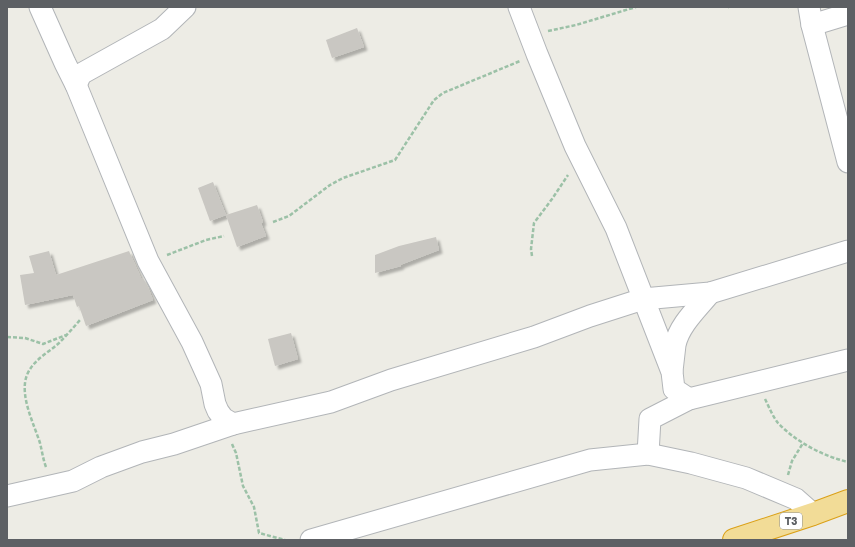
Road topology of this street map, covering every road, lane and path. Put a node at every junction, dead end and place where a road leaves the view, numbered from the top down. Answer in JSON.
{"nodes":[{"id":1,"x":40,"y":7,"type":"edge"},
{"id":2,"x":185,"y":7,"type":"edge"},
{"id":3,"x":519,"y":7,"type":"edge"},
{"id":4,"x":636,"y":7,"type":"edge"},
{"id":5,"x":848,"y":14,"type":"edge"},
{"id":6,"x":810,"y":16,"type":"edge"},
{"id":7,"x":533,"y":45,"type":"junction"},
{"id":8,"x":76,"y":85,"type":"junction"},
{"id":9,"x":581,"y":156,"type":"junction"},
{"id":10,"x":848,"y":162,"type":"edge"},
{"id":11,"x":273,"y":222,"type":"dead end"},
{"id":12,"x":224,"y":236,"type":"dead end"},
{"id":13,"x":848,"y":251,"type":"edge"},
{"id":14,"x":532,"y":256,"type":"dead end"},
{"id":15,"x":148,"y":260,"type":"junction"},
{"id":16,"x":710,"y":292,"type":"junction"},
{"id":17,"x":643,"y":299,"type":"junction"},
{"id":18,"x":80,"y":320,"type":"dead end"},
{"id":19,"x":66,"y":334,"type":"junction"},
{"id":20,"x":7,"y":337,"type":"edge"},
{"id":21,"x":848,"y":360,"type":"edge"},
{"id":22,"x":672,"y":372,"type":"junction"},
{"id":23,"x":756,"y":383,"type":"junction"},
{"id":24,"x":689,"y":399,"type":"junction"},
{"id":25,"x":215,"y":404,"type":"junction"},
{"id":26,"x":228,"y":426,"type":"junction"},
{"id":27,"x":194,"y":437,"type":"junction"},
{"id":28,"x":648,"y":454,"type":"junction"},
{"id":29,"x":848,"y":462,"type":"edge"},
{"id":30,"x":53,"y":486,"type":"junction"},
{"id":31,"x":7,"y":496,"type":"edge"},
{"id":32,"x":848,"y":501,"type":"edge"},
{"id":33,"x":813,"y":514,"type":"junction"},
{"id":34,"x":772,"y":534,"type":"edge"},
{"id":35,"x":285,"y":540,"type":"edge"},
{"id":36,"x":311,"y":540,"type":"edge"},
{"id":37,"x":734,"y":540,"type":"edge"}],
"edges":[{"from":1,"to":8,"type":"street"},
{"from":2,"to":8,"type":"street"},
{"from":3,"to":7,"type":"street"},
{"from":4,"to":7,"type":"path"},
{"from":5,"to":6,"type":"street"},
{"from":6,"to":10,"type":"street"},
{"from":7,"to":9,"type":"street"},
{"from":7,"to":11,"type":"path"},
{"from":8,"to":15,"type":"street"},
{"from":9,"to":14,"type":"path"},
{"from":9,"to":17,"type":"street"},
{"from":12,"to":15,"type":"path"},
{"from":13,"to":16,"type":"street"},
{"from":15,"to":25,"type":"street"},
{"from":16,"to":17,"type":"street"},
{"from":16,"to":22,"type":"street"},
{"from":17,"to":22,"type":"street"},
{"from":17,"to":26,"type":"street"},
{"from":18,"to":19,"type":"path"},
{"from":19,"to":20,"type":"path"},
{"from":19,"to":30,"type":"path"},
{"from":21,"to":23,"type":"street"},
{"from":22,"to":24,"type":"street"},
{"from":23,"to":24,"type":"street"},
{"from":23,"to":29,"type":"path"},
{"from":24,"to":28,"type":"street"},
{"from":25,"to":26,"type":"street"},
{"from":25,"to":27,"type":"street"},
{"from":26,"to":27,"type":"street"},
{"from":26,"to":35,"type":"path"},
{"from":27,"to":30,"type":"street"},
{"from":28,"to":33,"type":"street"},
{"from":28,"to":36,"type":"street"},
{"from":30,"to":31,"type":"street"},
{"from":32,"to":33,"type":"highway","number":"T3"},
{"from":33,"to":34,"type":"highway","number":"T3"},
{"from":34,"to":37,"type":"highway","number":"T3"}]}
